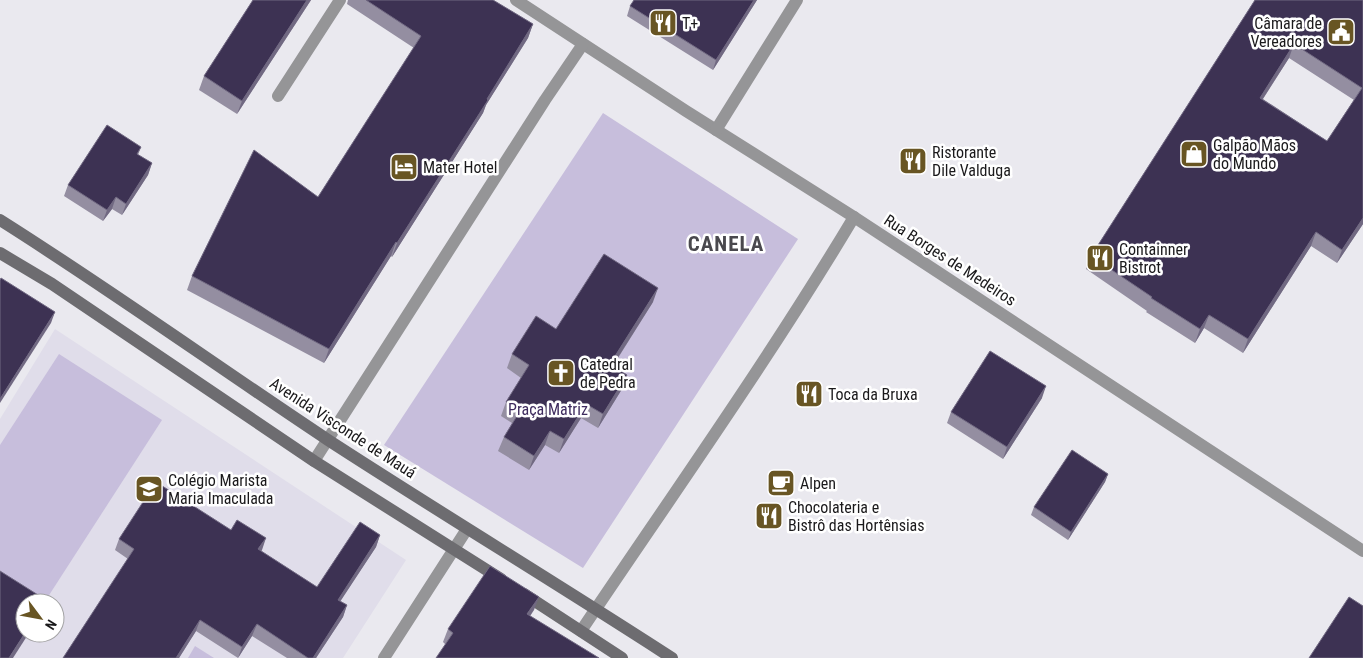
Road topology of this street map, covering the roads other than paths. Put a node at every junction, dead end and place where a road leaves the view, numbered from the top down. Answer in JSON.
{"nodes":[{"id":1,"x":340,"y":0,"type":"edge"},
{"id":2,"x":516,"y":0,"type":"edge"},
{"id":3,"x":797,"y":0,"type":"edge"},
{"id":4,"x":583,"y":44,"type":"junction"},
{"id":5,"x":278,"y":96,"type":"dead end"},
{"id":6,"x":716,"y":130,"type":"junction"},
{"id":7,"x":854,"y":217,"type":"junction"},
{"id":8,"x":0,"y":220,"type":"edge"},
{"id":9,"x":0,"y":253,"type":"edge"},
{"id":10,"x":327,"y":439,"type":"junction"},
{"id":11,"x":314,"y":461,"type":"junction"},
{"id":12,"x":467,"y":529,"type":"junction"},
{"id":13,"x":454,"y":550,"type":"junction"},
{"id":14,"x":1363,"y":551,"type":"edge"},
{"id":15,"x":596,"y":609,"type":"junction"},
{"id":16,"x":581,"y":631,"type":"junction"},
{"id":17,"x":384,"y":658,"type":"edge"},
{"id":18,"x":622,"y":658,"type":"edge"},
{"id":19,"x":672,"y":658,"type":"edge"}],
"edges":[{"from":1,"to":5,"type":"street"},
{"from":2,"to":4,"type":"street","name":"Rua Borges de Medeiros"},
{"from":3,"to":6,"type":"street"},
{"from":4,"to":6,"type":"street","name":"Rua Borges de Medeiros"},
{"from":4,"to":10,"type":"street"},
{"from":6,"to":7,"type":"street","name":"Rua Borges de Medeiros"},
{"from":7,"to":14,"type":"street","name":"Rua Borges de Medeiros"},
{"from":7,"to":15,"type":"street"},
{"from":8,"to":10,"type":"main road","name":"Avenida Visconde de Mauá"},
{"from":9,"to":11,"type":"main road"},
{"from":10,"to":11,"type":"street"},
{"from":10,"to":12,"type":"main road","name":"Avenida Visconde de Mauá"},
{"from":11,"to":13,"type":"main road"},
{"from":12,"to":13,"type":"street"},
{"from":12,"to":15,"type":"main road","name":"Avenida Visconde de Mauá"},
{"from":13,"to":16,"type":"main road"},
{"from":13,"to":17,"type":"street"},
{"from":15,"to":16,"type":"street"},
{"from":15,"to":19,"type":"main road","name":"Avenida Visconde de Mauá"},
{"from":16,"to":18,"type":"main road"}]}
